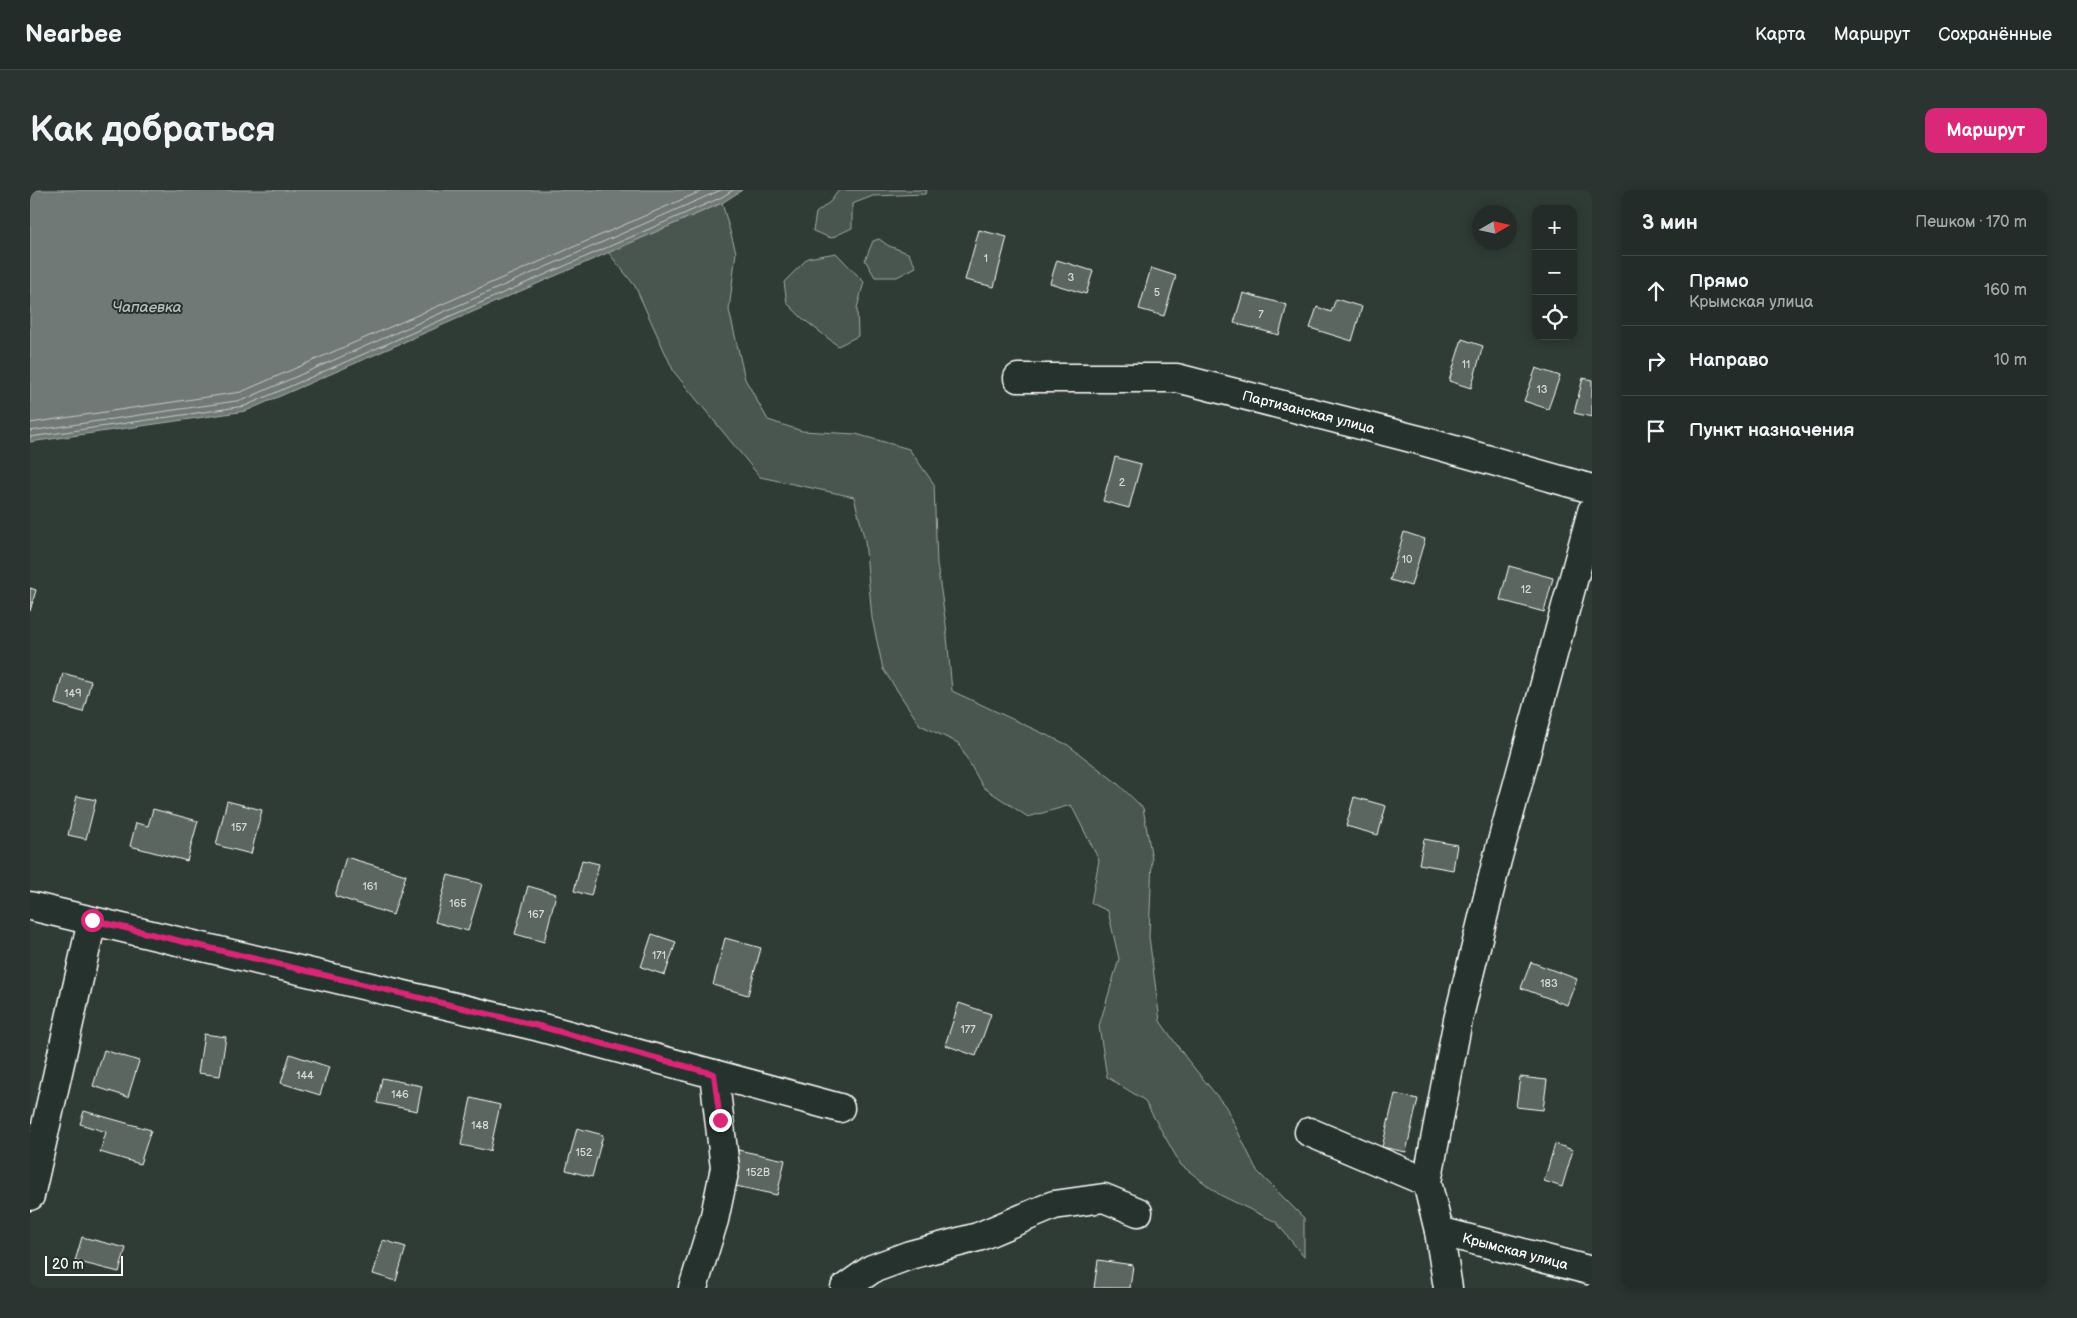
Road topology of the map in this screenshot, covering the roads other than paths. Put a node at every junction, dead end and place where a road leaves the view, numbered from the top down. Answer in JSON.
{"nodes":[{"id":1,"x":1018,"y":378,"type":"dead end"},
{"id":2,"x":1592,"y":489,"type":"edge"},
{"id":3,"x":1592,"y":511,"type":"edge"},
{"id":4,"x":30,"y":906,"type":"edge"},
{"id":5,"x":92,"y":920,"type":"junction"},
{"id":6,"x":714,"y":1074,"type":"junction"},
{"id":7,"x":840,"y":1108,"type":"dead end"},
{"id":8,"x":1309,"y":1132,"type":"dead end"},
{"id":9,"x":1427,"y":1182,"type":"junction"},
{"id":10,"x":30,"y":1196,"type":"edge"},
{"id":11,"x":1138,"y":1212,"type":"dead end"},
{"id":12,"x":1439,"y":1232,"type":"junction"},
{"id":13,"x":1592,"y":1272,"type":"edge"},
{"id":14,"x":693,"y":1288,"type":"edge"},
{"id":15,"x":845,"y":1288,"type":"edge"},
{"id":16,"x":1448,"y":1288,"type":"edge"},
{"id":17,"x":1572,"y":1288,"type":"edge"}],
"edges":[{"from":1,"to":2,"type":"street","name":"Партизанская улица"},
{"from":3,"to":9,"type":"street"},
{"from":4,"to":5,"type":"street"},
{"from":5,"to":6,"type":"street"},
{"from":5,"to":10,"type":"street"},
{"from":6,"to":7,"type":"street"},
{"from":6,"to":14,"type":"street"},
{"from":8,"to":9,"type":"street"},
{"from":9,"to":12,"type":"street"},
{"from":11,"to":15,"type":"street"},
{"from":12,"to":13,"type":"street","name":"Крымская улица"},
{"from":12,"to":16,"type":"street"},
{"from":13,"to":17,"type":"street"}]}
